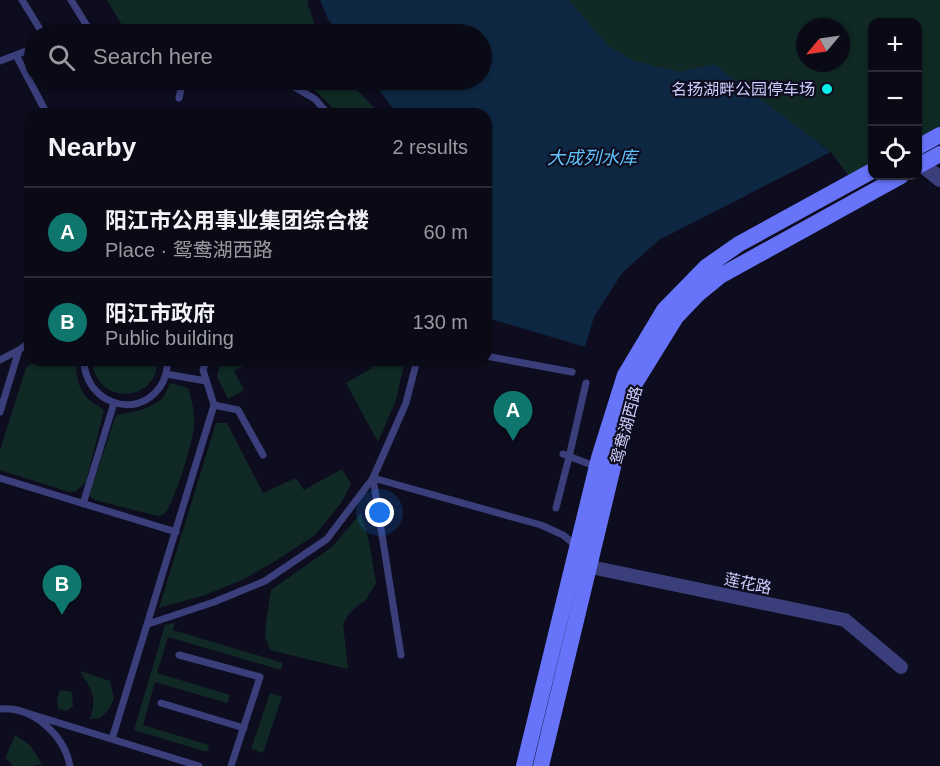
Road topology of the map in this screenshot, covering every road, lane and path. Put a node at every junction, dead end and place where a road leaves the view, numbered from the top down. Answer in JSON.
{"nodes":[{"id":1,"x":22,"y":0,"type":"edge"},
{"id":2,"x":71,"y":0,"type":"edge"},
{"id":3,"x":37,"y":24,"type":"edge"},
{"id":4,"x":86,"y":24,"type":"edge"},
{"id":5,"x":24,"y":52,"type":"edge"},
{"id":6,"x":16,"y":55,"type":"junction"},
{"id":7,"x":0,"y":61,"type":"edge"},
{"id":8,"x":24,"y":70,"type":"edge"},
{"id":9,"x":34,"y":90,"type":"edge"},
{"id":10,"x":181,"y":90,"type":"edge"},
{"id":11,"x":299,"y":90,"type":"edge"},
{"id":12,"x":179,"y":98,"type":"dead end"},
{"id":13,"x":44,"y":108,"type":"edge"},
{"id":14,"x":323,"y":108,"type":"edge"},
{"id":15,"x":940,"y":135,"type":"edge"},
{"id":16,"x":922,"y":145,"type":"edge"},
{"id":17,"x":940,"y":154,"type":"edge"},
{"id":18,"x":922,"y":163,"type":"edge"},
{"id":19,"x":922,"y":166,"type":"edge"},
{"id":20,"x":868,"y":174,"type":"edge"},
{"id":21,"x":940,"y":179,"type":"edge"},
{"id":22,"x":894,"y":180,"type":"edge"},
{"id":23,"x":24,"y":346,"type":"edge"},
{"id":24,"x":19,"y":350,"type":"junction"},
{"id":25,"x":492,"y":357,"type":"edge"},
{"id":26,"x":0,"y":360,"type":"edge"},
{"id":27,"x":85,"y":366,"type":"edge"},
{"id":28,"x":167,"y":366,"type":"edge"},
{"id":29,"x":204,"y":366,"type":"edge"},
{"id":30,"x":415,"y":366,"type":"edge"},
{"id":31,"x":572,"y":372,"type":"dead end"},
{"id":32,"x":166,"y":374,"type":"junction"},
{"id":33,"x":207,"y":381,"type":"junction"},
{"id":34,"x":586,"y":384,"type":"dead end"},
{"id":35,"x":114,"y":403,"type":"junction"},
{"id":36,"x":214,"y":405,"type":"junction"},
{"id":37,"x":0,"y":412,"type":"edge"},
{"id":38,"x":263,"y":454,"type":"dead end"},
{"id":39,"x":566,"y":455,"type":"junction"},
{"id":40,"x":597,"y":468,"type":"junction"},
{"id":41,"x":0,"y":478,"type":"edge"},
{"id":42,"x":373,"y":478,"type":"junction"},
{"id":43,"x":83,"y":504,"type":"junction"},
{"id":44,"x":556,"y":508,"type":"dead end"},
{"id":45,"x":176,"y":532,"type":"junction"},
{"id":46,"x":577,"y":547,"type":"junction"},
{"id":47,"x":573,"y":564,"type":"junction"},
{"id":48,"x":591,"y":567,"type":"junction"},
{"id":49,"x":148,"y":624,"type":"junction"},
{"id":50,"x":179,"y":655,"type":"dead end"},
{"id":51,"x":401,"y":655,"type":"dead end"},
{"id":52,"x":901,"y":667,"type":"dead end"},
{"id":53,"x":161,"y":703,"type":"dead end"},
{"id":54,"x":2,"y":708,"type":"edge"},
{"id":55,"x":27,"y":713,"type":"junction"},
{"id":56,"x":244,"y":728,"type":"junction"},
{"id":57,"x":112,"y":739,"type":"junction"},
{"id":58,"x":70,"y":766,"type":"edge"},
{"id":59,"x":199,"y":766,"type":"edge"},
{"id":60,"x":231,"y":766,"type":"edge"},
{"id":61,"x":524,"y":766,"type":"edge"},
{"id":62,"x":542,"y":766,"type":"edge"}],
"edges":[{"from":1,"to":3,"type":"lane"},
{"from":2,"to":4,"type":"lane"},
{"from":5,"to":6,"type":"lane"},
{"from":6,"to":7,"type":"lane"},
{"from":6,"to":8,"type":"lane"},
{"from":9,"to":13,"type":"lane"},
{"from":10,"to":12,"type":"lane"},
{"from":11,"to":14,"type":"lane"},
{"from":15,"to":16,"type":"main road"},
{"from":17,"to":18,"type":"main road"},
{"from":19,"to":21,"type":"street"},
{"from":20,"to":40,"type":"main road","name":"鸳鸯湖西路"},
{"from":22,"to":48,"type":"main road","name":"鸳鸯湖西路"},
{"from":23,"to":24,"type":"lane"},
{"from":24,"to":26,"type":"lane"},
{"from":24,"to":37,"type":"lane"},
{"from":25,"to":31,"type":"lane"},
{"from":27,"to":35,"type":"lane"},
{"from":28,"to":32,"type":"lane"},
{"from":29,"to":33,"type":"lane"},
{"from":30,"to":42,"type":"lane"},
{"from":32,"to":33,"type":"lane"},
{"from":32,"to":35,"type":"lane"},
{"from":33,"to":36,"type":"lane"},
{"from":34,"to":39,"type":"lane"},
{"from":35,"to":43,"type":"lane"},
{"from":36,"to":38,"type":"lane"},
{"from":36,"to":45,"type":"lane"},
{"from":39,"to":40,"type":"lane"},
{"from":39,"to":44,"type":"lane"},
{"from":40,"to":46,"type":"main road","name":"鸳鸯湖西路"},
{"from":41,"to":43,"type":"lane"},
{"from":42,"to":46,"type":"lane"},
{"from":42,"to":49,"type":"lane"},
{"from":42,"to":51,"type":"lane"},
{"from":43,"to":45,"type":"lane"},
{"from":45,"to":49,"type":"lane"},
{"from":46,"to":47,"type":"main road","name":"鸳鸯湖西路"},
{"from":47,"to":48,"type":"street","name":"莲花路"},
{"from":47,"to":61,"type":"main road","name":"鸳鸯湖西路"},
{"from":48,"to":52,"type":"street","name":"莲花路"},
{"from":48,"to":62,"type":"main road","name":"鸳鸯湖西路"},
{"from":49,"to":57,"type":"lane"},
{"from":50,"to":56,"type":"lane"},
{"from":53,"to":56,"type":"lane"},
{"from":54,"to":55,"type":"lane"},
{"from":55,"to":57,"type":"lane"},
{"from":55,"to":58,"type":"lane"},
{"from":56,"to":60,"type":"lane"},
{"from":57,"to":59,"type":"lane"}]}
